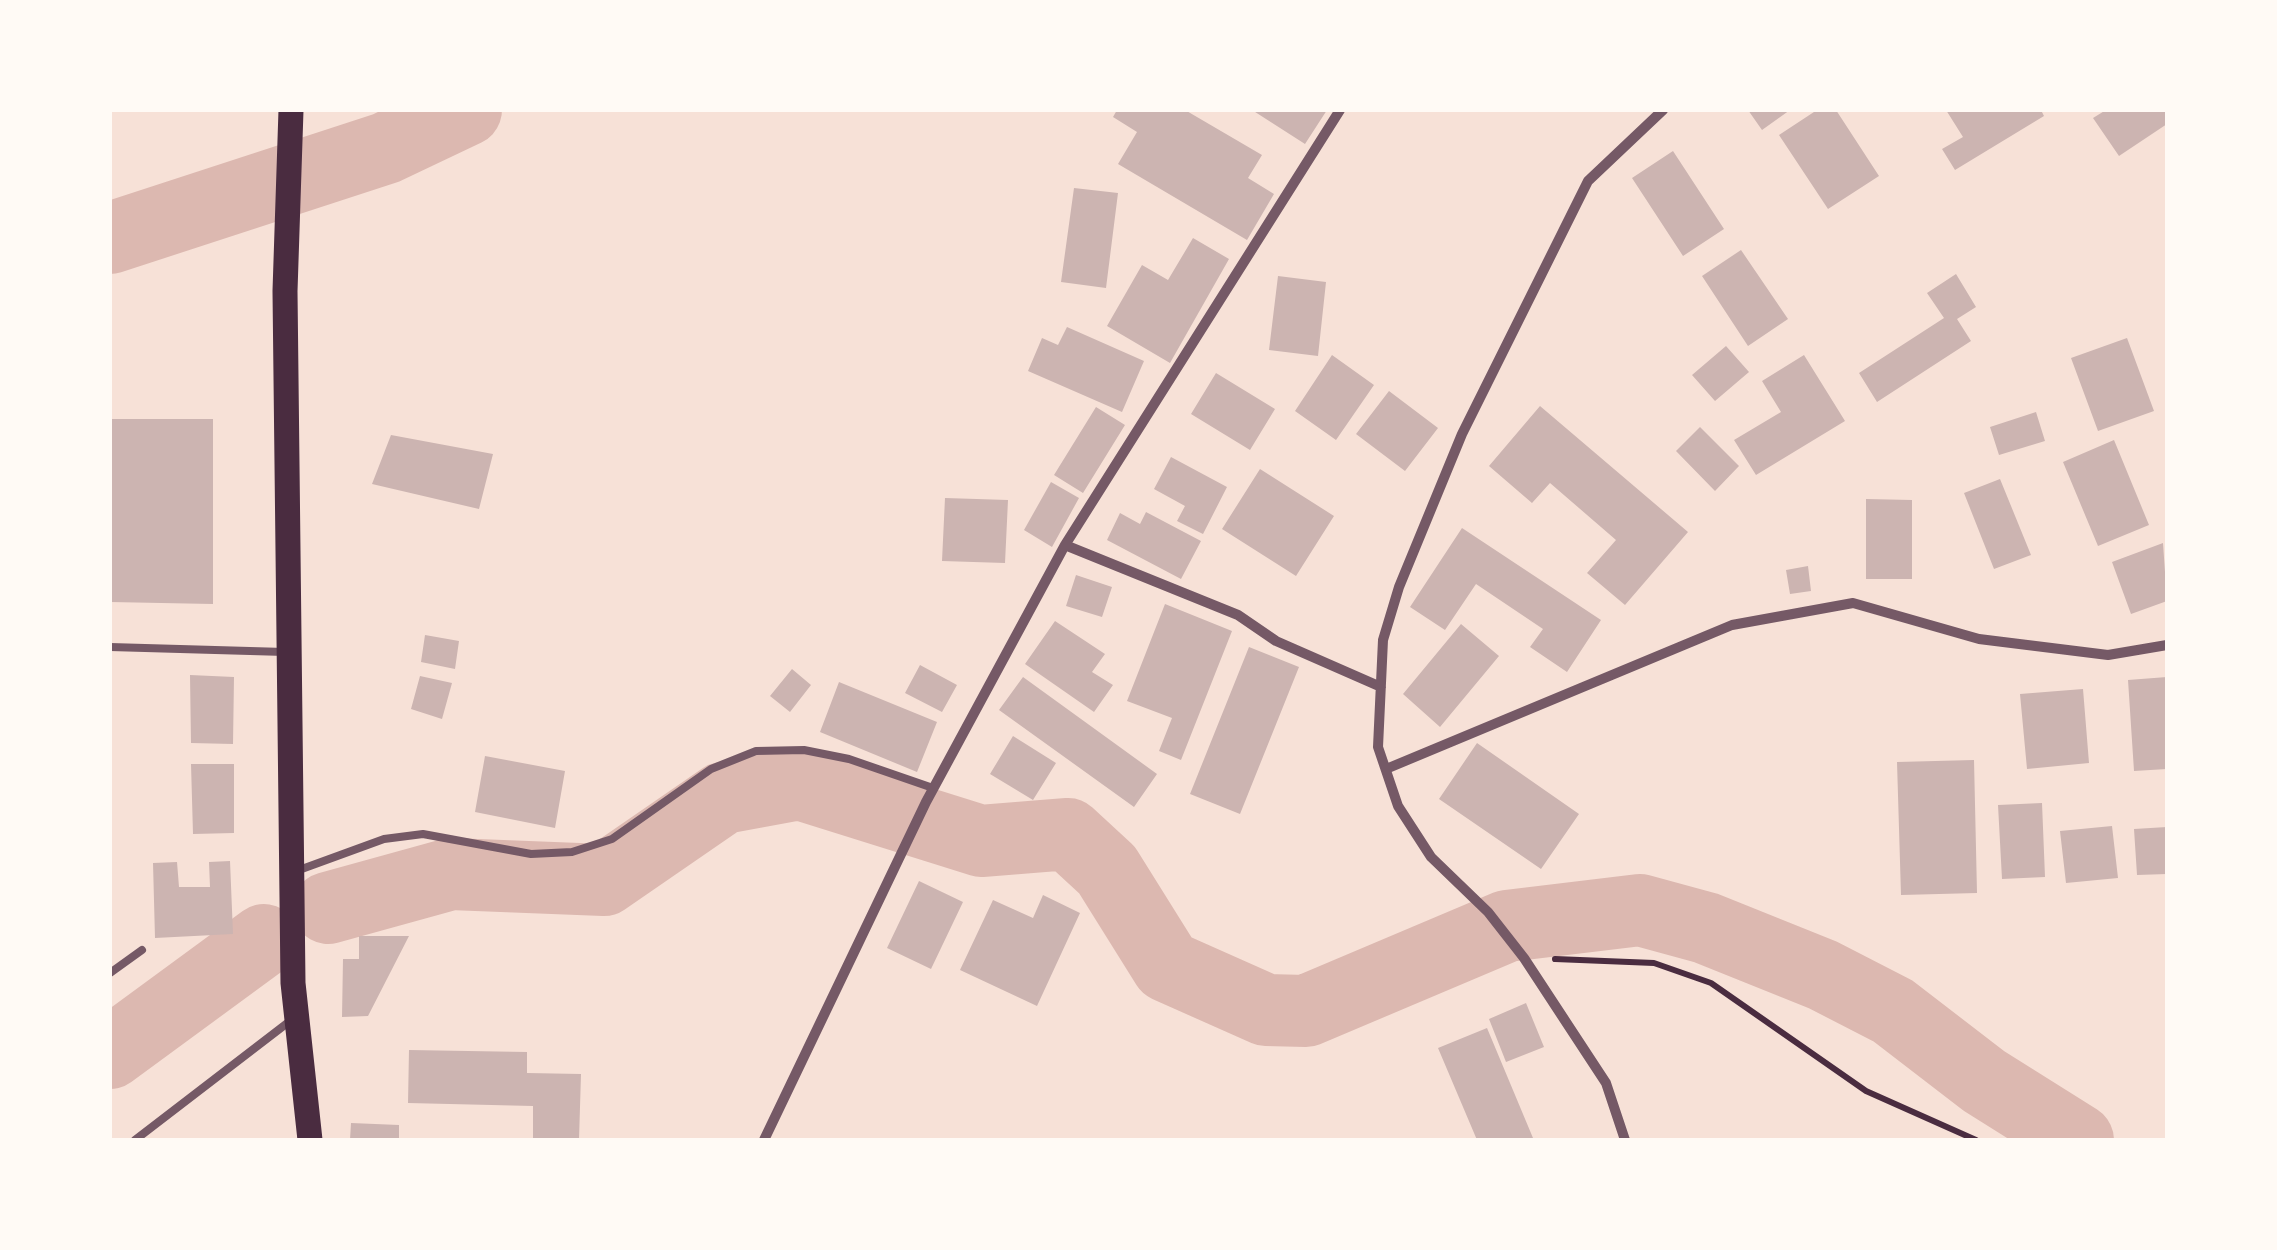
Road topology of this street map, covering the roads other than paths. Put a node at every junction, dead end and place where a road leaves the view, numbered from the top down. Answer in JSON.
{"nodes":[{"id":1,"x":290,"y":110,"type":"edge"},
{"id":2,"x":1340,"y":110,"type":"edge"},
{"id":3,"x":1663,"y":110,"type":"edge"},
{"id":4,"x":1065,"y":545,"type":"junction"},
{"id":5,"x":2167,"y":645,"type":"edge"},
{"id":6,"x":110,"y":647,"type":"edge"},
{"id":7,"x":289,"y":652,"type":"junction"},
{"id":8,"x":1381,"y":687,"type":"junction"},
{"id":9,"x":1386,"y":769,"type":"junction"},
{"id":10,"x":933,"y":788,"type":"junction"},
{"id":11,"x":292,"y":872,"type":"junction"},
{"id":12,"x":142,"y":950,"type":"dead end"},
{"id":13,"x":110,"y":973,"type":"edge"},
{"id":14,"x":297,"y":1016,"type":"junction"},
{"id":15,"x":136,"y":1140,"type":"edge"},
{"id":16,"x":310,"y":1140,"type":"edge"},
{"id":17,"x":764,"y":1140,"type":"edge"},
{"id":18,"x":1624,"y":1140,"type":"edge"}],
"edges":[{"from":1,"to":7,"type":"main road"},
{"from":2,"to":4,"type":"street"},
{"from":3,"to":8,"type":"street"},
{"from":4,"to":8,"type":"street"},
{"from":4,"to":10,"type":"street"},
{"from":5,"to":9,"type":"street"},
{"from":6,"to":7,"type":"lane"},
{"from":7,"to":11,"type":"main road"},
{"from":8,"to":9,"type":"street"},
{"from":9,"to":18,"type":"street"},
{"from":10,"to":11,"type":"lane"},
{"from":10,"to":17,"type":"street"},
{"from":11,"to":14,"type":"main road"},
{"from":12,"to":13,"type":"lane"},
{"from":14,"to":15,"type":"lane"},
{"from":14,"to":16,"type":"main road"}]}
